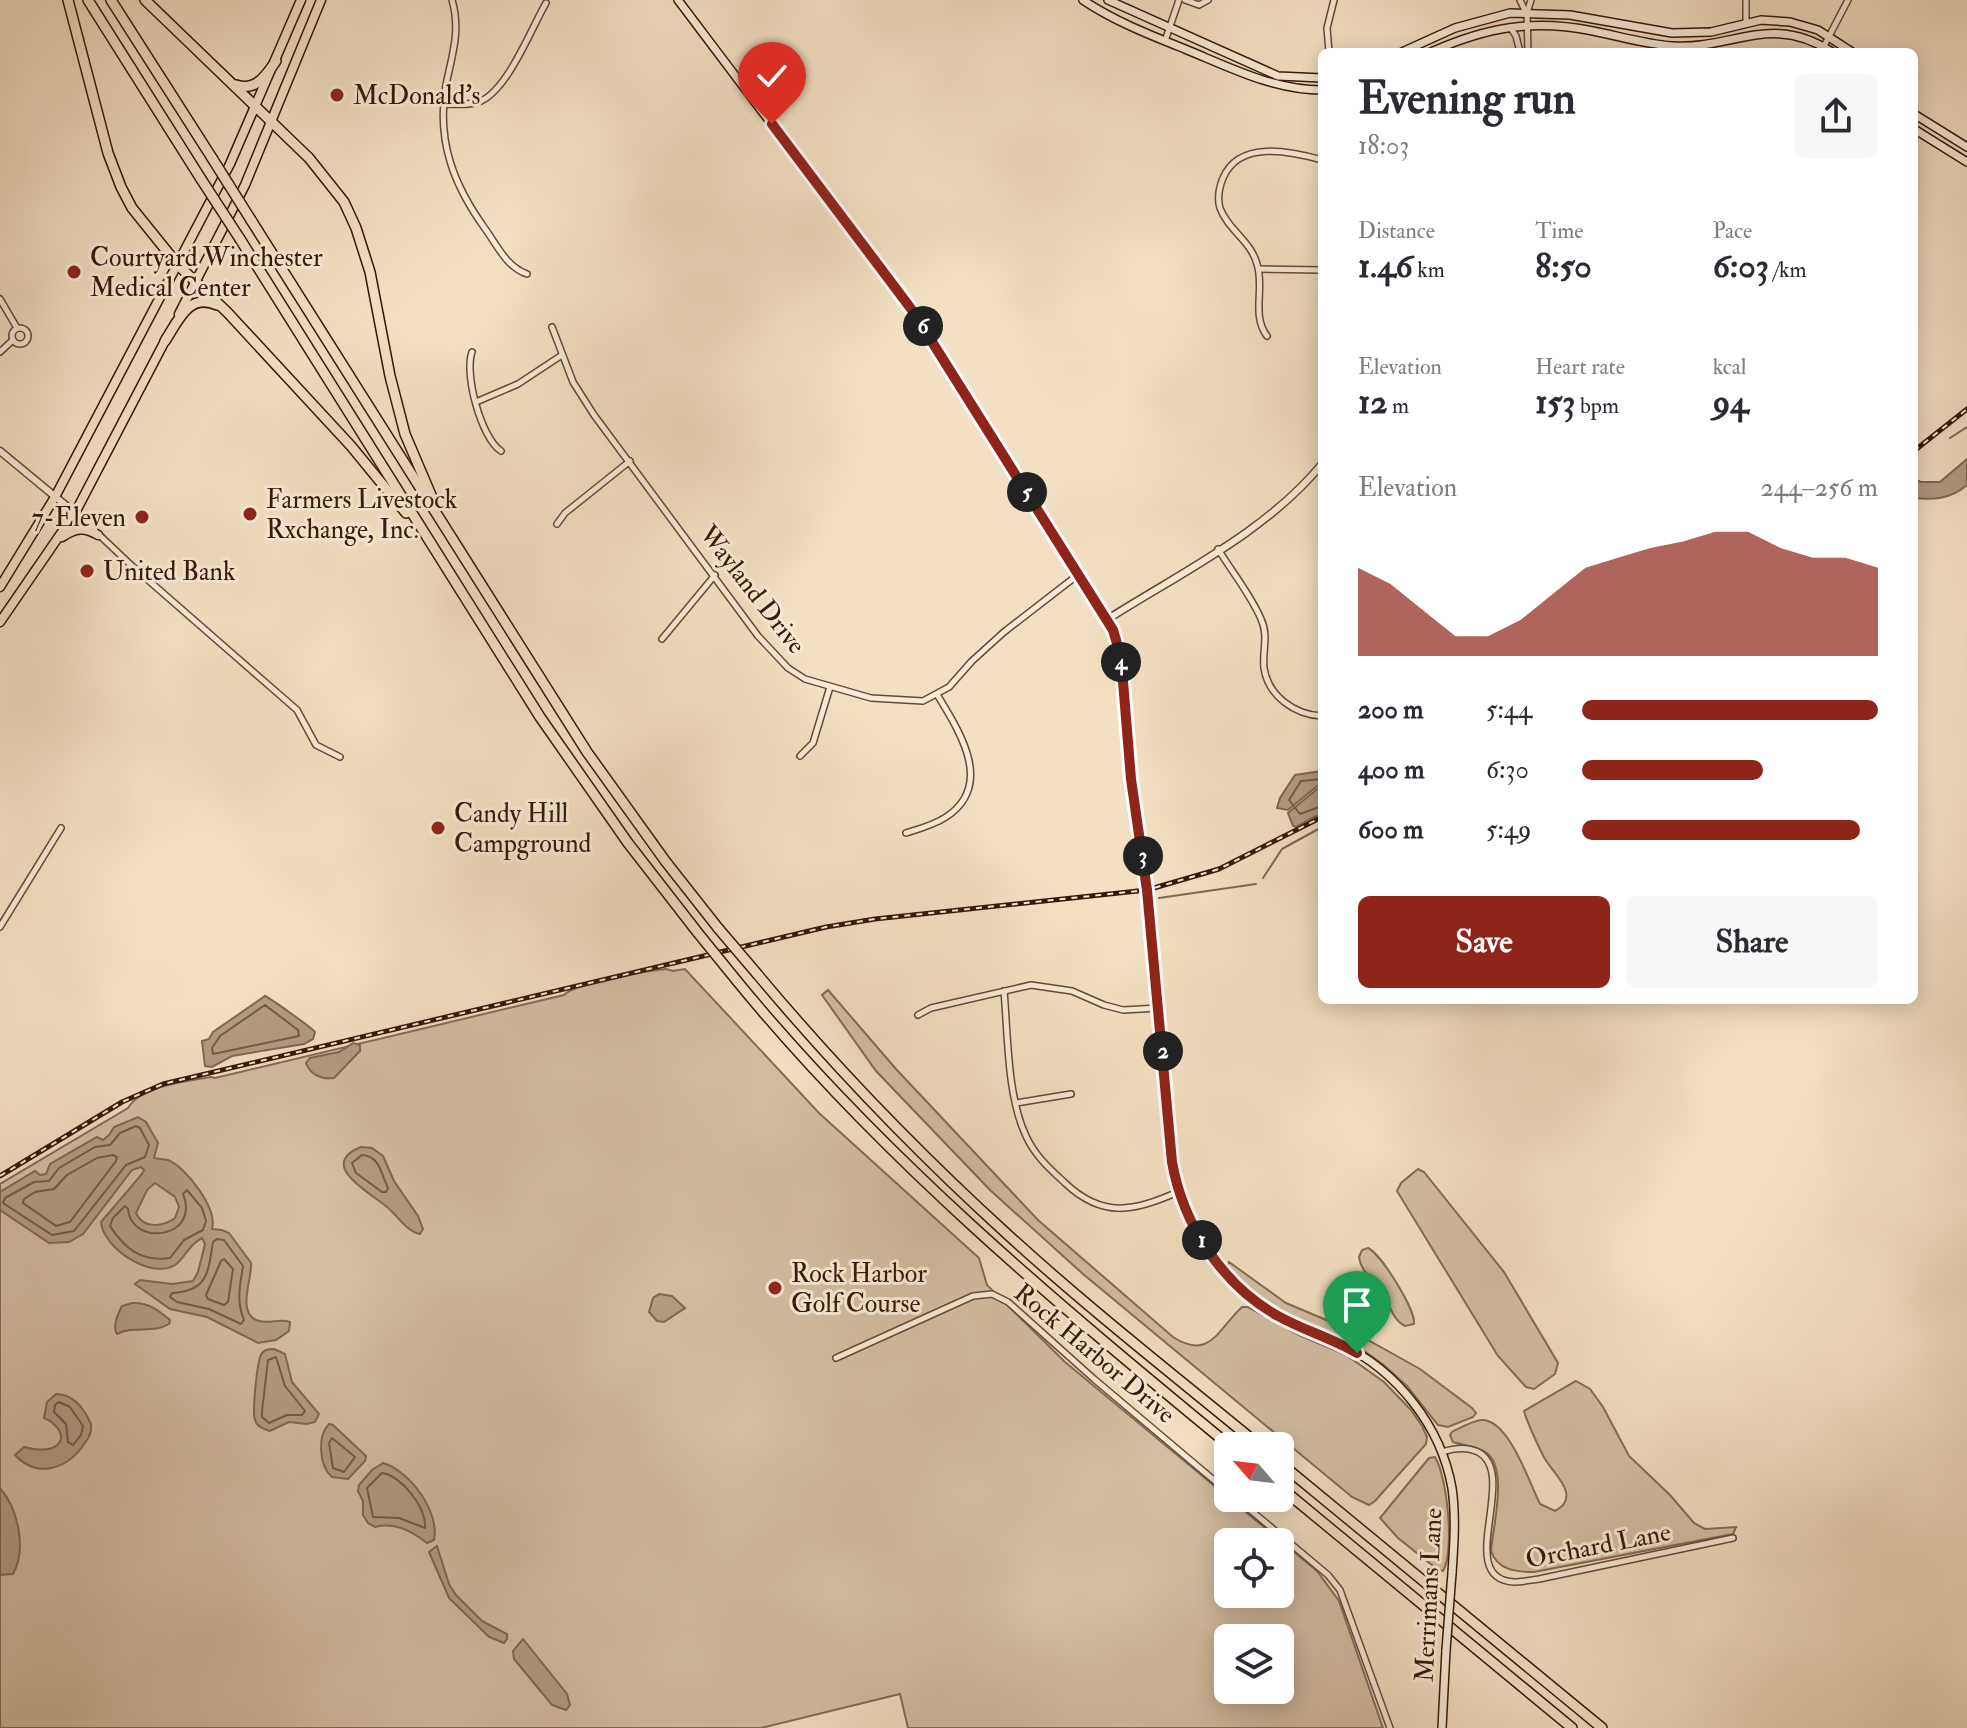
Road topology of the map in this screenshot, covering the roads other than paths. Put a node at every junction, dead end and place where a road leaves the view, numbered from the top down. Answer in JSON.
{"nodes":[{"id":1,"x":68,"y":0,"type":"edge"},
{"id":2,"x":88,"y":0,"type":"edge"},
{"id":3,"x":111,"y":0,"type":"edge"},
{"id":4,"x":145,"y":0,"type":"edge"},
{"id":5,"x":301,"y":0,"type":"edge"},
{"id":6,"x":321,"y":0,"type":"edge"},
{"id":7,"x":452,"y":0,"type":"edge"},
{"id":8,"x":678,"y":0,"type":"edge"},
{"id":9,"x":1083,"y":0,"type":"edge"},
{"id":10,"x":1108,"y":0,"type":"edge"},
{"id":11,"x":1182,"y":0,"type":"edge"},
{"id":12,"x":1208,"y":0,"type":"edge"},
{"id":13,"x":1334,"y":0,"type":"edge"},
{"id":14,"x":1520,"y":0,"type":"edge"},
{"id":15,"x":1531,"y":0,"type":"edge"},
{"id":16,"x":1746,"y":0,"type":"edge"},
{"id":17,"x":1848,"y":0,"type":"edge"},
{"id":18,"x":546,"y":3,"type":"dead end"},
{"id":19,"x":1527,"y":13,"type":"junction"},
{"id":20,"x":1746,"y":22,"type":"junction"},
{"id":21,"x":1527,"y":26,"type":"junction"},
{"id":22,"x":1510,"y":27,"type":"junction"},
{"id":23,"x":1170,"y":28,"type":"junction"},
{"id":24,"x":1829,"y":36,"type":"junction"},
{"id":25,"x":1165,"y":41,"type":"junction"},
{"id":26,"x":1824,"y":46,"type":"junction"},
{"id":27,"x":1329,"y":48,"type":"edge"},
{"id":28,"x":1411,"y":48,"type":"edge"},
{"id":29,"x":1441,"y":48,"type":"edge"},
{"id":30,"x":1519,"y":48,"type":"edge"},
{"id":31,"x":1528,"y":48,"type":"edge"},
{"id":32,"x":1827,"y":48,"type":"edge"},
{"id":33,"x":1846,"y":48,"type":"edge"},
{"id":34,"x":276,"y":61,"type":"junction"},
{"id":35,"x":1318,"y":78,"type":"edge"},
{"id":36,"x":228,"y":80,"type":"junction"},
{"id":37,"x":1318,"y":90,"type":"edge"},
{"id":38,"x":444,"y":104,"type":"junction"},
{"id":39,"x":256,"y":108,"type":"junction"},
{"id":40,"x":1918,"y":116,"type":"edge"},
{"id":41,"x":272,"y":123,"type":"junction"},
{"id":42,"x":1918,"y":131,"type":"edge"},
{"id":43,"x":1967,"y":147,"type":"edge"},
{"id":44,"x":1318,"y":160,"type":"edge"},
{"id":45,"x":1967,"y":162,"type":"edge"},
{"id":46,"x":178,"y":265,"type":"junction"},
{"id":47,"x":1259,"y":269,"type":"junction"},
{"id":48,"x":1318,"y":270,"type":"edge"},
{"id":49,"x":527,"y":274,"type":"dead end"},
{"id":50,"x":196,"y":280,"type":"junction"},
{"id":51,"x":0,"y":299,"type":"edge"},
{"id":52,"x":228,"y":313,"type":"junction"},
{"id":53,"x":552,"y":327,"type":"dead end"},
{"id":54,"x":17,"y":328,"type":"junction"},
{"id":55,"x":1267,"y":336,"type":"dead end"},
{"id":56,"x":13,"y":340,"type":"junction"},
{"id":57,"x":165,"y":341,"type":"junction"},
{"id":58,"x":0,"y":352,"type":"edge"},
{"id":59,"x":472,"y":352,"type":"dead end"},
{"id":60,"x":562,"y":355,"type":"junction"},
{"id":61,"x":476,"y":402,"type":"junction"},
{"id":62,"x":0,"y":451,"type":"edge"},
{"id":63,"x":501,"y":451,"type":"dead end"},
{"id":64,"x":630,"y":461,"type":"junction"},
{"id":65,"x":1318,"y":468,"type":"edge"},
{"id":66,"x":55,"y":497,"type":"junction"},
{"id":67,"x":75,"y":513,"type":"junction"},
{"id":68,"x":557,"y":524,"type":"dead end"},
{"id":69,"x":98,"y":535,"type":"junction"},
{"id":70,"x":58,"y":540,"type":"junction"},
{"id":71,"x":1218,"y":549,"type":"junction"},
{"id":72,"x":1079,"y":574,"type":"junction"},
{"id":73,"x":715,"y":575,"type":"junction"},
{"id":74,"x":478,"y":582,"type":"junction"},
{"id":75,"x":0,"y":587,"type":"edge"},
{"id":76,"x":459,"y":589,"type":"junction"},
{"id":77,"x":1108,"y":619,"type":"junction"},
{"id":78,"x":0,"y":622,"type":"edge"},
{"id":79,"x":662,"y":639,"type":"dead end"},
{"id":80,"x":830,"y":687,"type":"junction"},
{"id":81,"x":938,"y":696,"type":"junction"},
{"id":82,"x":1318,"y":715,"type":"edge"},
{"id":83,"x":800,"y":756,"type":"dead end"},
{"id":84,"x":340,"y":757,"type":"dead end"},
{"id":85,"x":61,"y":828,"type":"dead end"},
{"id":86,"x":906,"y":833,"type":"dead end"},
{"id":87,"x":0,"y":927,"type":"edge"},
{"id":88,"x":1004,"y":991,"type":"junction"},
{"id":89,"x":1159,"y":1008,"type":"junction"},
{"id":90,"x":918,"y":1015,"type":"dead end"},
{"id":91,"x":1071,"y":1094,"type":"dead end"},
{"id":92,"x":1016,"y":1103,"type":"junction"},
{"id":93,"x":1178,"y":1192,"type":"junction"},
{"id":94,"x":836,"y":1358,"type":"dead end"},
{"id":95,"x":1243,"y":1432,"type":"edge"},
{"id":96,"x":1214,"y":1433,"type":"edge"},
{"id":97,"x":1442,"y":1452,"type":"junction"},
{"id":98,"x":1294,"y":1475,"type":"edge"},
{"id":99,"x":1214,"y":1480,"type":"edge"},
{"id":100,"x":1294,"y":1499,"type":"edge"},
{"id":101,"x":1253,"y":1512,"type":"edge"},
{"id":102,"x":1733,"y":1538,"type":"dead end"},
{"id":103,"x":1390,"y":1728,"type":"edge"},
{"id":104,"x":1442,"y":1728,"type":"edge"},
{"id":105,"x":1572,"y":1728,"type":"edge"},
{"id":106,"x":1602,"y":1728,"type":"edge"}],
"edges":[{"from":1,"to":46,"type":"highway"},
{"from":2,"to":76,"type":"highway","bridge":true},
{"from":3,"to":74,"type":"highway","bridge":true},
{"from":4,"to":36,"type":"highway"},
{"from":5,"to":34,"type":"main road"},
{"from":6,"to":41,"type":"main road"},
{"from":7,"to":38,"type":"street"},
{"from":8,"to":72,"type":"main road","name":"Merrimans Lane"},
{"from":9,"to":25,"type":"main road"},
{"from":10,"to":23,"type":"main road"},
{"from":11,"to":12,"type":"street"},
{"from":11,"to":23,"type":"street"},
{"from":13,"to":27,"type":"street"},
{"from":14,"to":19,"type":"street"},
{"from":15,"to":19,"type":"street"},
{"from":16,"to":20,"type":"street"},
{"from":17,"to":24,"type":"street"},
{"from":18,"to":38,"type":"street"},
{"from":19,"to":20,"type":"main road"},
{"from":19,"to":21,"type":"street"},
{"from":19,"to":28,"type":"main road"},
{"from":20,"to":24,"type":"main road"},
{"from":21,"to":22,"type":"main road"},
{"from":21,"to":26,"type":"main road"},
{"from":21,"to":31,"type":"street"},
{"from":22,"to":29,"type":"main road"},
{"from":22,"to":30,"type":"street"},
{"from":23,"to":25,"type":"street"},
{"from":23,"to":35,"type":"main road"},
{"from":24,"to":26,"type":"street"},
{"from":24,"to":33,"type":"main road"},
{"from":25,"to":37,"type":"main road"},
{"from":26,"to":32,"type":"main road"},
{"from":34,"to":36,"type":"highway"},
{"from":34,"to":39,"type":"main road"},
{"from":36,"to":39,"type":"highway"},
{"from":38,"to":49,"type":"street"},
{"from":39,"to":41,"type":"highway"},
{"from":39,"to":46,"type":"main road"},
{"from":40,"to":43,"type":"main road"},
{"from":41,"to":50,"type":"main road"},
{"from":41,"to":74,"type":"highway"},
{"from":42,"to":45,"type":"main road"},
{"from":44,"to":47,"type":"street"},
{"from":46,"to":50,"type":"highway"},
{"from":46,"to":66,"type":"main road"},
{"from":47,"to":48,"type":"street"},
{"from":47,"to":55,"type":"street"},
{"from":50,"to":52,"type":"highway"},
{"from":50,"to":57,"type":"main road"},
{"from":51,"to":54,"type":"street"},
{"from":52,"to":57,"type":"highway"},
{"from":52,"to":76,"type":"highway"},
{"from":53,"to":60,"type":"street","name":"Wayland Drive"},
{"from":54,"to":56,"type":"street"},
{"from":54,"to":56,"type":"street"},
{"from":56,"to":58,"type":"street"},
{"from":57,"to":67,"type":"main road"},
{"from":59,"to":61,"type":"street"},
{"from":60,"to":61,"type":"street"},
{"from":60,"to":64,"type":"street","name":"Wayland Drive"},
{"from":61,"to":63,"type":"street"},
{"from":62,"to":66,"type":"street"},
{"from":64,"to":68,"type":"street"},
{"from":64,"to":73,"type":"street","name":"Wayland Drive"},
{"from":65,"to":71,"type":"street"},
{"from":66,"to":67,"type":"street"},
{"from":66,"to":75,"type":"main road"},
{"from":67,"to":69,"type":"street"},
{"from":67,"to":70,"type":"main road"},
{"from":69,"to":70,"type":"main road"},
{"from":69,"to":84,"type":"street"},
{"from":70,"to":78,"type":"main road"},
{"from":71,"to":77,"type":"street"},
{"from":71,"to":82,"type":"street"},
{"from":72,"to":77,"type":"main road","name":"Merrimans Lane"},
{"from":72,"to":81,"type":"street"},
{"from":73,"to":79,"type":"street"},
{"from":73,"to":80,"type":"street","name":"Wayland Drive"},
{"from":74,"to":95,"type":"highway","bridge":true},
{"from":76,"to":96,"type":"highway","bridge":true},
{"from":77,"to":89,"type":"main road","name":"Merrimans Lane"},
{"from":80,"to":81,"type":"street","name":"Wayland Drive"},
{"from":80,"to":83,"type":"street"},
{"from":81,"to":86,"type":"street"},
{"from":85,"to":87,"type":"street"},
{"from":88,"to":89,"type":"street"},
{"from":88,"to":90,"type":"street"},
{"from":88,"to":92,"type":"street"},
{"from":89,"to":93,"type":"main road","name":"Merrimans Lane"},
{"from":91,"to":92,"type":"street"},
{"from":92,"to":93,"type":"street"},
{"from":93,"to":97,"type":"main road","name":"Merrimans Lane"},
{"from":94,"to":99,"type":"street","name":"Rock Harbor Drive"},
{"from":97,"to":102,"type":"street","name":"Orchard Lane"},
{"from":97,"to":104,"type":"main road","name":"Merrimans Lane","bridge":true},
{"from":98,"to":106,"type":"highway"},
{"from":100,"to":105,"type":"highway"},
{"from":101,"to":103,"type":"street"}]}
